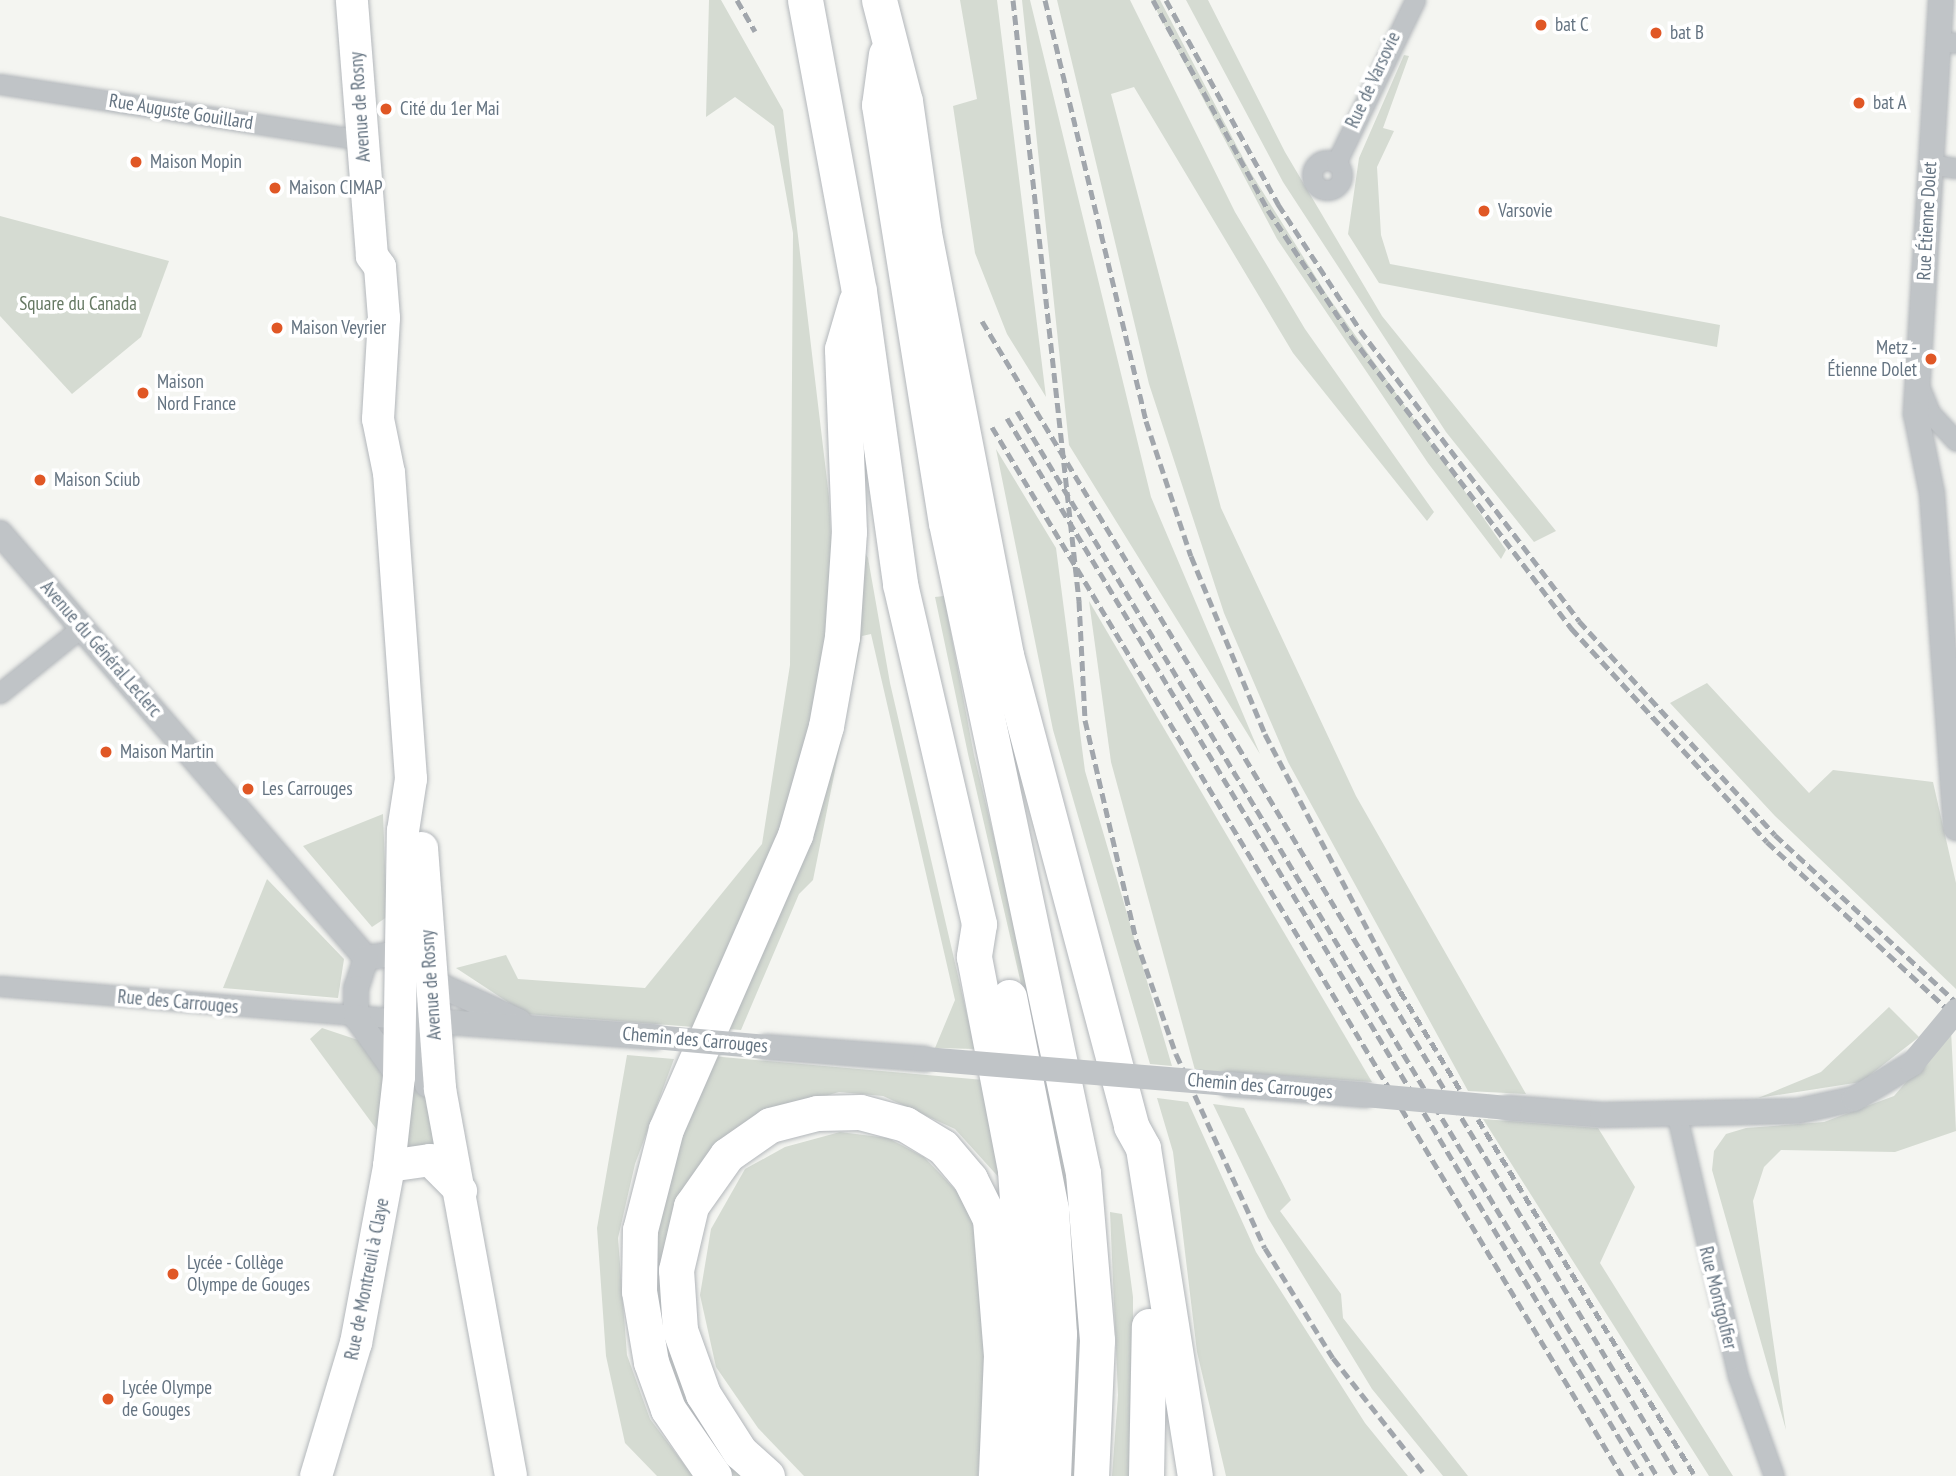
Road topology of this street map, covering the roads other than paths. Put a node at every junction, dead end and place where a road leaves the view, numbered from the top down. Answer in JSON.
{"nodes":[{"id":1,"x":352,"y":0,"type":"edge"},
{"id":2,"x":805,"y":0,"type":"edge"},
{"id":3,"x":879,"y":0,"type":"edge"},
{"id":4,"x":1415,"y":0,"type":"edge"},
{"id":5,"x":1941,"y":0,"type":"edge"},
{"id":6,"x":888,"y":40,"type":"junction"},
{"id":7,"x":1947,"y":42,"type":"edge"},
{"id":8,"x":0,"y":84,"type":"edge"},
{"id":9,"x":362,"y":140,"type":"junction"},
{"id":10,"x":1336,"y":163,"type":"dead end"},
{"id":11,"x":1930,"y":164,"type":"junction"},
{"id":12,"x":1956,"y":168,"type":"edge"},
{"id":13,"x":859,"y":291,"type":"junction"},
{"id":14,"x":1918,"y":384,"type":"junction"},
{"id":15,"x":1955,"y":440,"type":"edge"},
{"id":16,"x":0,"y":533,"type":"edge"},
{"id":17,"x":82,"y":626,"type":"junction"},
{"id":18,"x":0,"y":693,"type":"edge"},
{"id":19,"x":1956,"y":828,"type":"edge"},
{"id":20,"x":979,"y":923,"type":"junction"},
{"id":21,"x":366,"y":958,"type":"junction"},
{"id":22,"x":0,"y":986,"type":"edge"},
{"id":23,"x":415,"y":988,"type":"junction"},
{"id":24,"x":1956,"y":1011,"type":"edge"},
{"id":25,"x":356,"y":1017,"type":"junction"},
{"id":26,"x":529,"y":1026,"type":"junction"},
{"id":27,"x":400,"y":1077,"type":"junction"},
{"id":28,"x":1677,"y":1116,"type":"junction"},
{"id":29,"x":1130,"y":1126,"type":"junction"},
{"id":30,"x":388,"y":1166,"type":"junction"},
{"id":31,"x":461,"y":1191,"type":"junction"},
{"id":32,"x":316,"y":1476,"type":"edge"},
{"id":33,"x":511,"y":1476,"type":"edge"},
{"id":34,"x":714,"y":1476,"type":"edge"},
{"id":35,"x":767,"y":1476,"type":"edge"},
{"id":36,"x":996,"y":1476,"type":"edge"},
{"id":37,"x":1020,"y":1476,"type":"edge"},
{"id":38,"x":1053,"y":1476,"type":"edge"},
{"id":39,"x":1091,"y":1476,"type":"edge"},
{"id":40,"x":1146,"y":1476,"type":"edge"},
{"id":41,"x":1195,"y":1476,"type":"edge"},
{"id":42,"x":1774,"y":1476,"type":"edge"}],
"edges":[{"from":1,"to":9,"type":"main road","name":"Avenue de Rosny"},
{"from":2,"to":13,"type":"highway"},
{"from":3,"to":6,"type":"highway"},
{"from":4,"to":10,"type":"street","name":"Rue de Varsovie"},
{"from":5,"to":7,"type":"street","name":"Rue Étienne Dolet"},
{"from":6,"to":29,"type":"highway"},
{"from":6,"to":39,"type":"highway"},
{"from":7,"to":11,"type":"street","name":"Rue Étienne Dolet"},
{"from":8,"to":9,"type":"street","name":"Rue Auguste Gouillard"},
{"from":9,"to":23,"type":"main road","name":"Avenue de Rosny"},
{"from":11,"to":12,"type":"street"},
{"from":11,"to":14,"type":"street","name":"Rue Étienne Dolet"},
{"from":13,"to":20,"type":"highway"},
{"from":13,"to":34,"type":"highway"},
{"from":14,"to":15,"type":"street"},
{"from":14,"to":19,"type":"street","name":"Rue Étienne Dolet"},
{"from":16,"to":17,"type":"street","name":"Avenue du Général Leclerc"},
{"from":17,"to":18,"type":"street"},
{"from":17,"to":21,"type":"street","name":"Avenue du Général Leclerc"},
{"from":20,"to":37,"type":"highway"},
{"from":20,"to":38,"type":"highway"},
{"from":21,"to":23,"type":"street","name":"Avenue de Rosny"},
{"from":21,"to":25,"type":"street"},
{"from":22,"to":25,"type":"street","name":"Rue des Carrouges"},
{"from":23,"to":25,"type":"street","name":"Rue des Carrouges"},
{"from":23,"to":26,"type":"street","name":"Chemin des Carrouges"},
{"from":23,"to":26,"type":"street","name":"Chemin des Carrouges"},
{"from":23,"to":27,"type":"main road","name":"Rue de Montreuil à Claye"},
{"from":23,"to":31,"type":"main road","name":"Avenue de Rosny"},
{"from":24,"to":28,"type":"street","name":"Chemin des Carrouges","bridge":true},
{"from":25,"to":27,"type":"street"},
{"from":26,"to":28,"type":"street","name":"Chemin des Carrouges","bridge":true},
{"from":27,"to":30,"type":"main road","name":"Rue de Montreuil à Claye"},
{"from":28,"to":42,"type":"street","name":"Rue Montgolfier"},
{"from":29,"to":40,"type":"highway"},
{"from":29,"to":41,"type":"highway"},
{"from":30,"to":31,"type":"main road"},
{"from":30,"to":32,"type":"main road","name":"Rue de Montreuil à Claye"},
{"from":31,"to":33,"type":"main road","name":"Avenue de Rosny"},
{"from":35,"to":36,"type":"highway"}]}
